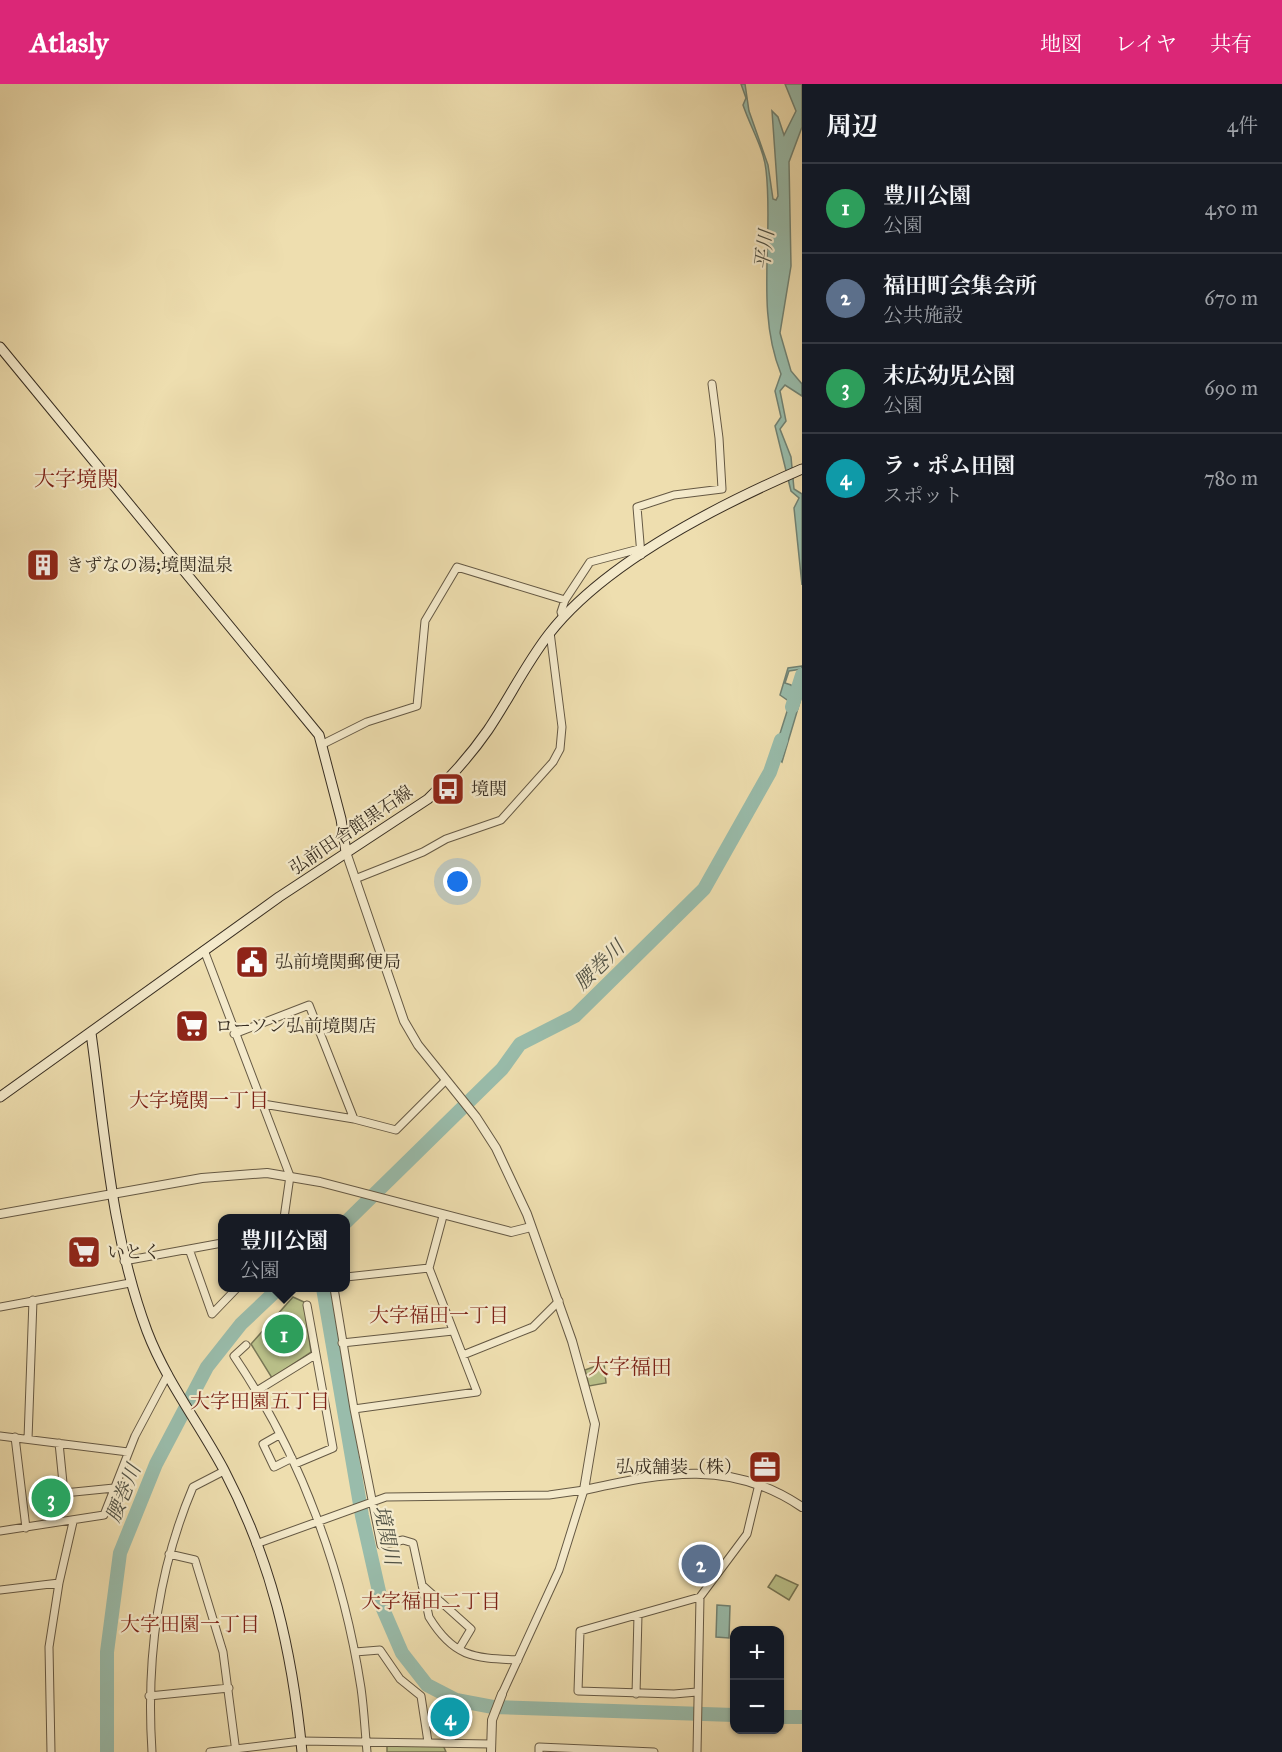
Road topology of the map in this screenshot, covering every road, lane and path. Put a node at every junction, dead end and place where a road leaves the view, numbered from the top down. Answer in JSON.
{"nodes":[{"id":1,"x":0,"y":346,"type":"edge"},
{"id":2,"x":712,"y":384,"type":"dead end"},
{"id":3,"x":802,"y":469,"type":"edge"},
{"id":4,"x":640,"y":552,"type":"junction"},
{"id":5,"x":565,"y":600,"type":"junction"},
{"id":6,"x":563,"y":618,"type":"junction"},
{"id":7,"x":550,"y":633,"type":"junction"},
{"id":8,"x":323,"y":744,"type":"junction"},
{"id":9,"x":346,"y":852,"type":"junction"},
{"id":10,"x":355,"y":879,"type":"junction"},
{"id":11,"x":204,"y":951,"type":"junction"},
{"id":12,"x":91,"y":1033,"type":"junction"},
{"id":13,"x":234,"y":1034,"type":"junction"},
{"id":14,"x":446,"y":1080,"type":"junction"},
{"id":15,"x":0,"y":1097,"type":"edge"},
{"id":16,"x":263,"y":1104,"type":"junction"},
{"id":17,"x":354,"y":1119,"type":"junction"},
{"id":18,"x":291,"y":1176,"type":"junction"},
{"id":19,"x":111,"y":1194,"type":"junction"},
{"id":20,"x":0,"y":1214,"type":"edge"},
{"id":21,"x":285,"y":1214,"type":"edge"},
{"id":22,"x":444,"y":1216,"type":"junction"},
{"id":23,"x":531,"y":1227,"type":"junction"},
{"id":24,"x":218,"y":1244,"type":"edge"},
{"id":25,"x":189,"y":1249,"type":"junction"},
{"id":26,"x":124,"y":1261,"type":"junction"},
{"id":27,"x":429,"y":1268,"type":"junction"},
{"id":28,"x":350,"y":1276,"type":"edge"},
{"id":29,"x":130,"y":1283,"type":"junction"},
{"id":30,"x":232,"y":1292,"type":"edge"},
{"id":31,"x":335,"y":1292,"type":"edge"},
{"id":32,"x":33,"y":1300,"type":"junction"},
{"id":33,"x":559,"y":1301,"type":"junction"},
{"id":34,"x":306,"y":1305,"type":"dead end"},
{"id":35,"x":0,"y":1307,"type":"edge"},
{"id":36,"x":453,"y":1330,"type":"junction"},
{"id":37,"x":342,"y":1343,"type":"junction"},
{"id":38,"x":246,"y":1345,"type":"dead end"},
{"id":39,"x":315,"y":1355,"type":"junction"},
{"id":40,"x":463,"y":1355,"type":"junction"},
{"id":41,"x":168,"y":1374,"type":"junction"},
{"id":42,"x":255,"y":1392,"type":"junction"},
{"id":43,"x":354,"y":1409,"type":"junction"},
{"id":44,"x":279,"y":1435,"type":"junction"},
{"id":45,"x":0,"y":1436,"type":"edge"},
{"id":46,"x":15,"y":1437,"type":"junction"},
{"id":47,"x":28,"y":1439,"type":"junction"},
{"id":48,"x":59,"y":1443,"type":"junction"},
{"id":49,"x":128,"y":1452,"type":"junction"},
{"id":50,"x":293,"y":1461,"type":"junction"},
{"id":51,"x":224,"y":1471,"type":"junction"},
{"id":52,"x":759,"y":1484,"type":"junction"},
{"id":53,"x":114,"y":1488,"type":"junction"},
{"id":54,"x":584,"y":1490,"type":"junction"},
{"id":55,"x":371,"y":1502,"type":"junction"},
{"id":56,"x":802,"y":1507,"type":"edge"},
{"id":57,"x":73,"y":1522,"type":"junction"},
{"id":58,"x":319,"y":1522,"type":"junction"},
{"id":59,"x":26,"y":1528,"type":"junction"},
{"id":60,"x":0,"y":1531,"type":"edge"},
{"id":61,"x":256,"y":1544,"type":"junction"},
{"id":62,"x":169,"y":1554,"type":"junction"},
{"id":63,"x":59,"y":1583,"type":"junction"},
{"id":64,"x":422,"y":1585,"type":"junction"},
{"id":65,"x":0,"y":1590,"type":"edge"},
{"id":66,"x":700,"y":1597,"type":"junction"},
{"id":67,"x":638,"y":1615,"type":"junction"},
{"id":68,"x":459,"y":1650,"type":"junction"},
{"id":69,"x":354,"y":1652,"type":"junction"},
{"id":70,"x":518,"y":1660,"type":"junction"},
{"id":71,"x":229,"y":1688,"type":"junction"},
{"id":72,"x":697,"y":1692,"type":"junction"},
{"id":73,"x":502,"y":1694,"type":"joint"},
{"id":74,"x":636,"y":1694,"type":"junction"},
{"id":75,"x":149,"y":1696,"type":"junction"},
{"id":76,"x":301,"y":1741,"type":"junction"},
{"id":77,"x":366,"y":1742,"type":"junction"},
{"id":78,"x":428,"y":1742,"type":"junction"},
{"id":79,"x":448,"y":1742,"type":"junction"},
{"id":80,"x":491,"y":1748,"type":"edge"},
{"id":81,"x":236,"y":1750,"type":"edge"},
{"id":82,"x":581,"y":1750,"type":"edge"},
{"id":83,"x":51,"y":1752,"type":"edge"},
{"id":84,"x":152,"y":1752,"type":"edge"},
{"id":85,"x":210,"y":1752,"type":"edge"},
{"id":86,"x":302,"y":1752,"type":"edge"},
{"id":87,"x":367,"y":1752,"type":"edge"},
{"id":88,"x":448,"y":1752,"type":"edge"},
{"id":89,"x":539,"y":1752,"type":"edge"},
{"id":90,"x":654,"y":1752,"type":"edge"},
{"id":91,"x":697,"y":1752,"type":"edge"}],
"edges":[{"from":1,"to":8,"type":"main road"},
{"from":2,"to":4,"type":"street"},
{"from":3,"to":4,"type":"main road","name":"弘前田舎館黒石線"},
{"from":4,"to":5,"type":"street"},
{"from":4,"to":6,"type":"main road","name":"弘前田舎館黒石線"},
{"from":5,"to":6,"type":"street"},
{"from":5,"to":8,"type":"street"},
{"from":6,"to":7,"type":"main road","name":"弘前田舎館黒石線"},
{"from":7,"to":9,"type":"main road","name":"弘前田舎館黒石線"},
{"from":7,"to":10,"type":"street"},
{"from":8,"to":9,"type":"main road"},
{"from":9,"to":10,"type":"street"},
{"from":9,"to":11,"type":"main road","name":"弘前田舎館黒石線"},
{"from":10,"to":14,"type":"street"},
{"from":11,"to":12,"type":"main road","name":"弘前田舎館黒石線"},
{"from":11,"to":13,"type":"street"},
{"from":12,"to":15,"type":"main road","name":"弘前田舎館黒石線"},
{"from":12,"to":19,"type":"main road"},
{"from":13,"to":16,"type":"street"},
{"from":13,"to":17,"type":"street"},
{"from":14,"to":17,"type":"street"},
{"from":14,"to":23,"type":"street"},
{"from":16,"to":17,"type":"street"},
{"from":16,"to":18,"type":"street"},
{"from":18,"to":19,"type":"street"},
{"from":18,"to":21,"type":"street"},
{"from":18,"to":22,"type":"street"},
{"from":19,"to":20,"type":"street"},
{"from":19,"to":26,"type":"main road"},
{"from":22,"to":23,"type":"street"},
{"from":22,"to":27,"type":"street"},
{"from":23,"to":33,"type":"street"},
{"from":24,"to":25,"type":"street"},
{"from":25,"to":26,"type":"street"},
{"from":25,"to":30,"type":"street"},
{"from":26,"to":29,"type":"main road"},
{"from":27,"to":28,"type":"street"},
{"from":27,"to":36,"type":"street"},
{"from":29,"to":32,"type":"street"},
{"from":29,"to":41,"type":"main road"},
{"from":31,"to":37,"type":"street"},
{"from":32,"to":35,"type":"street"},
{"from":32,"to":47,"type":"street"},
{"from":33,"to":40,"type":"street"},
{"from":33,"to":54,"type":"street"},
{"from":34,"to":39,"type":"street"},
{"from":36,"to":37,"type":"street"},
{"from":36,"to":40,"type":"street"},
{"from":37,"to":43,"type":"street"},
{"from":38,"to":42,"type":"street"},
{"from":39,"to":42,"type":"street"},
{"from":39,"to":50,"type":"street"},
{"from":40,"to":43,"type":"street"},
{"from":41,"to":49,"type":"street"},
{"from":41,"to":51,"type":"main road"},
{"from":42,"to":44,"type":"street"},
{"from":43,"to":55,"type":"street"},
{"from":44,"to":50,"type":"street"},
{"from":44,"to":50,"type":"street"},
{"from":45,"to":46,"type":"street"},
{"from":46,"to":47,"type":"street"},
{"from":46,"to":59,"type":"street"},
{"from":47,"to":48,"type":"street"},
{"from":48,"to":49,"type":"street"},
{"from":48,"to":53,"type":"street"},
{"from":49,"to":53,"type":"street"},
{"from":50,"to":58,"type":"street"},
{"from":51,"to":61,"type":"main road"},
{"from":51,"to":62,"type":"street"},
{"from":52,"to":54,"type":"street"},
{"from":52,"to":56,"type":"street"},
{"from":52,"to":66,"type":"street"},
{"from":53,"to":57,"type":"street"},
{"from":54,"to":55,"type":"street"},
{"from":54,"to":70,"type":"street"},
{"from":55,"to":58,"type":"street"},
{"from":55,"to":64,"type":"street"},
{"from":57,"to":59,"type":"street"},
{"from":57,"to":63,"type":"street"},
{"from":58,"to":61,"type":"street"},
{"from":58,"to":69,"type":"street"},
{"from":59,"to":60,"type":"street"},
{"from":61,"to":76,"type":"main road"},
{"from":62,"to":71,"type":"street"},
{"from":62,"to":75,"type":"street"},
{"from":63,"to":65,"type":"street"},
{"from":63,"to":83,"type":"street"},
{"from":64,"to":68,"type":"street"},
{"from":64,"to":68,"type":"street"},
{"from":66,"to":67,"type":"street"},
{"from":66,"to":72,"type":"street"},
{"from":67,"to":74,"type":"street"},
{"from":67,"to":74,"type":"street"},
{"from":68,"to":70,"type":"street"},
{"from":69,"to":77,"type":"street"},
{"from":69,"to":78,"type":"street"},
{"from":70,"to":73,"type":"street"},
{"from":71,"to":75,"type":"street"},
{"from":71,"to":81,"type":"street"},
{"from":72,"to":74,"type":"street"},
{"from":72,"to":91,"type":"street"},
{"from":73,"to":80,"type":"street"},
{"from":75,"to":84,"type":"street"},
{"from":76,"to":77,"type":"street"},
{"from":76,"to":81,"type":"street"},
{"from":76,"to":86,"type":"main road"},
{"from":77,"to":78,"type":"street"},
{"from":77,"to":87,"type":"street"},
{"from":78,"to":79,"type":"street"},
{"from":79,"to":80,"type":"street"},
{"from":79,"to":88,"type":"street"},
{"from":81,"to":85,"type":"street"},
{"from":82,"to":89,"type":"street"},
{"from":82,"to":90,"type":"street"}]}
